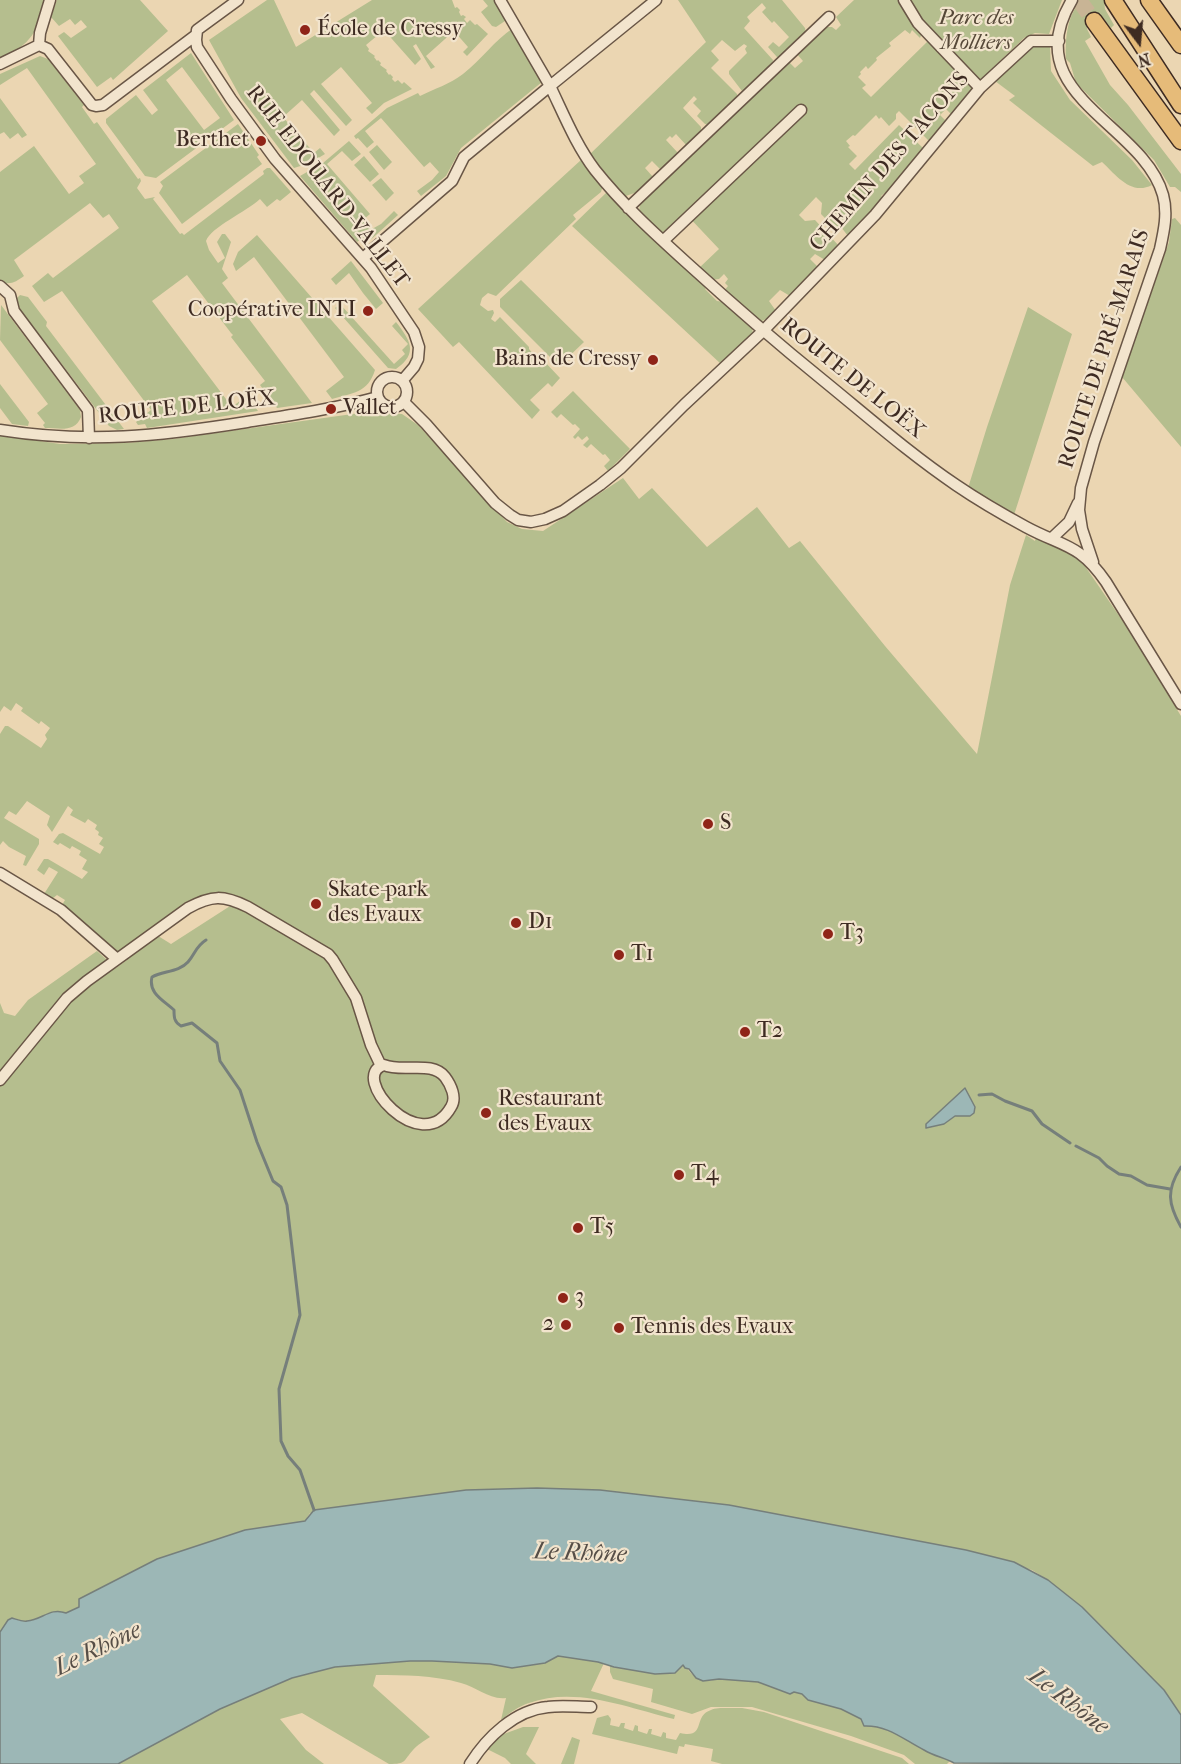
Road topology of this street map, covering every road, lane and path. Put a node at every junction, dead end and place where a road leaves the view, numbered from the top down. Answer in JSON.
{"nodes":[{"id":1,"x":50,"y":0,"type":"edge"},
{"id":2,"x":238,"y":0,"type":"edge"},
{"id":3,"x":500,"y":0,"type":"edge"},
{"id":4,"x":656,"y":0,"type":"edge"},
{"id":5,"x":904,"y":0,"type":"edge"},
{"id":6,"x":1072,"y":0,"type":"edge"},
{"id":7,"x":1113,"y":0,"type":"edge"},
{"id":8,"x":1149,"y":0,"type":"edge"},
{"id":9,"x":1160,"y":0,"type":"edge"},
{"id":10,"x":829,"y":17,"type":"dead end"},
{"id":11,"x":1094,"y":21,"type":"tunnel mouth"},
{"id":12,"x":1181,"y":29,"type":"edge"},
{"id":13,"x":196,"y":35,"type":"junction"},
{"id":14,"x":1059,"y":41,"type":"junction"},
{"id":15,"x":39,"y":45,"type":"junction"},
{"id":16,"x":1181,"y":45,"type":"edge"},
{"id":17,"x":0,"y":64,"type":"edge"},
{"id":18,"x":550,"y":86,"type":"junction"},
{"id":19,"x":980,"y":88,"type":"junction"},
{"id":20,"x":1181,"y":105,"type":"edge"},
{"id":21,"x":801,"y":110,"type":"dead end"},
{"id":22,"x":1181,"y":141,"type":"edge"},
{"id":23,"x":628,"y":208,"type":"junction"},
{"id":24,"x":663,"y":241,"type":"junction"},
{"id":25,"x":363,"y":258,"type":"junction"},
{"id":26,"x":0,"y":286,"type":"edge"},
{"id":27,"x":762,"y":332,"type":"junction"},
{"id":28,"x":402,"y":381,"type":"junction"},
{"id":29,"x":378,"y":397,"type":"junction"},
{"id":30,"x":404,"y":402,"type":"junction"},
{"id":31,"x":0,"y":430,"type":"edge"},
{"id":32,"x":89,"y":438,"type":"junction"},
{"id":33,"x":1080,"y":499,"type":"junction"},
{"id":34,"x":1052,"y":538,"type":"junction"},
{"id":35,"x":1094,"y":565,"type":"junction"},
{"id":36,"x":1181,"y":704,"type":"edge"},
{"id":37,"x":0,"y":873,"type":"edge"},
{"id":38,"x":117,"y":959,"type":"junction"},
{"id":39,"x":381,"y":1066,"type":"junction"},
{"id":40,"x":0,"y":1080,"type":"edge"},
{"id":41,"x":591,"y":1707,"type":"dead end"},
{"id":42,"x":470,"y":1764,"type":"edge"}],
"edges":[{"from":1,"to":15,"type":"street"},
{"from":2,"to":13,"type":"street"},
{"from":3,"to":18,"type":"street"},
{"from":4,"to":18,"type":"street"},
{"from":5,"to":19,"type":"street"},
{"from":6,"to":14,"type":"street","name":"ROUTE DE PRÉ-MARAIS"},
{"from":7,"to":20,"type":"highway"},
{"from":8,"to":16,"type":"highway"},
{"from":9,"to":12,"type":"highway"},
{"from":10,"to":23,"type":"street"},
{"from":11,"to":22,"type":"highway"},
{"from":13,"to":15,"type":"street"},
{"from":13,"to":25,"type":"street","name":"RUE EDOUARD-VALLET"},
{"from":14,"to":19,"type":"street","name":"CHEMIN DES TACONS"},
{"from":14,"to":33,"type":"street","name":"ROUTE DE PRÉ-MARAIS"},
{"from":15,"to":17,"type":"street"},
{"from":18,"to":23,"type":"street"},
{"from":18,"to":25,"type":"street"},
{"from":19,"to":27,"type":"street","name":"CHEMIN DES TACONS"},
{"from":21,"to":24,"type":"street"},
{"from":23,"to":24,"type":"street"},
{"from":24,"to":27,"type":"street"},
{"from":25,"to":28,"type":"street","name":"RUE EDOUARD-VALLET"},
{"from":26,"to":32,"type":"street"},
{"from":27,"to":30,"type":"street","name":"ROUTE DE LOËX"},
{"from":27,"to":34,"type":"street","name":"ROUTE DE LOËX"},
{"from":28,"to":29,"type":"street"},
{"from":28,"to":30,"type":"street"},
{"from":29,"to":30,"type":"street"},
{"from":29,"to":32,"type":"street","name":"ROUTE DE LOËX"},
{"from":31,"to":32,"type":"street","name":"ROUTE DE LOËX"},
{"from":33,"to":34,"type":"street"},
{"from":33,"to":35,"type":"street"},
{"from":34,"to":35,"type":"street","name":"ROUTE DE LOËX"},
{"from":35,"to":36,"type":"street","name":"ROUTE DE LOËX"},
{"from":37,"to":38,"type":"street"},
{"from":38,"to":39,"type":"street"},
{"from":38,"to":40,"type":"street"},
{"from":39,"to":39,"type":"street"},
{"from":41,"to":42,"type":"street"}]}
